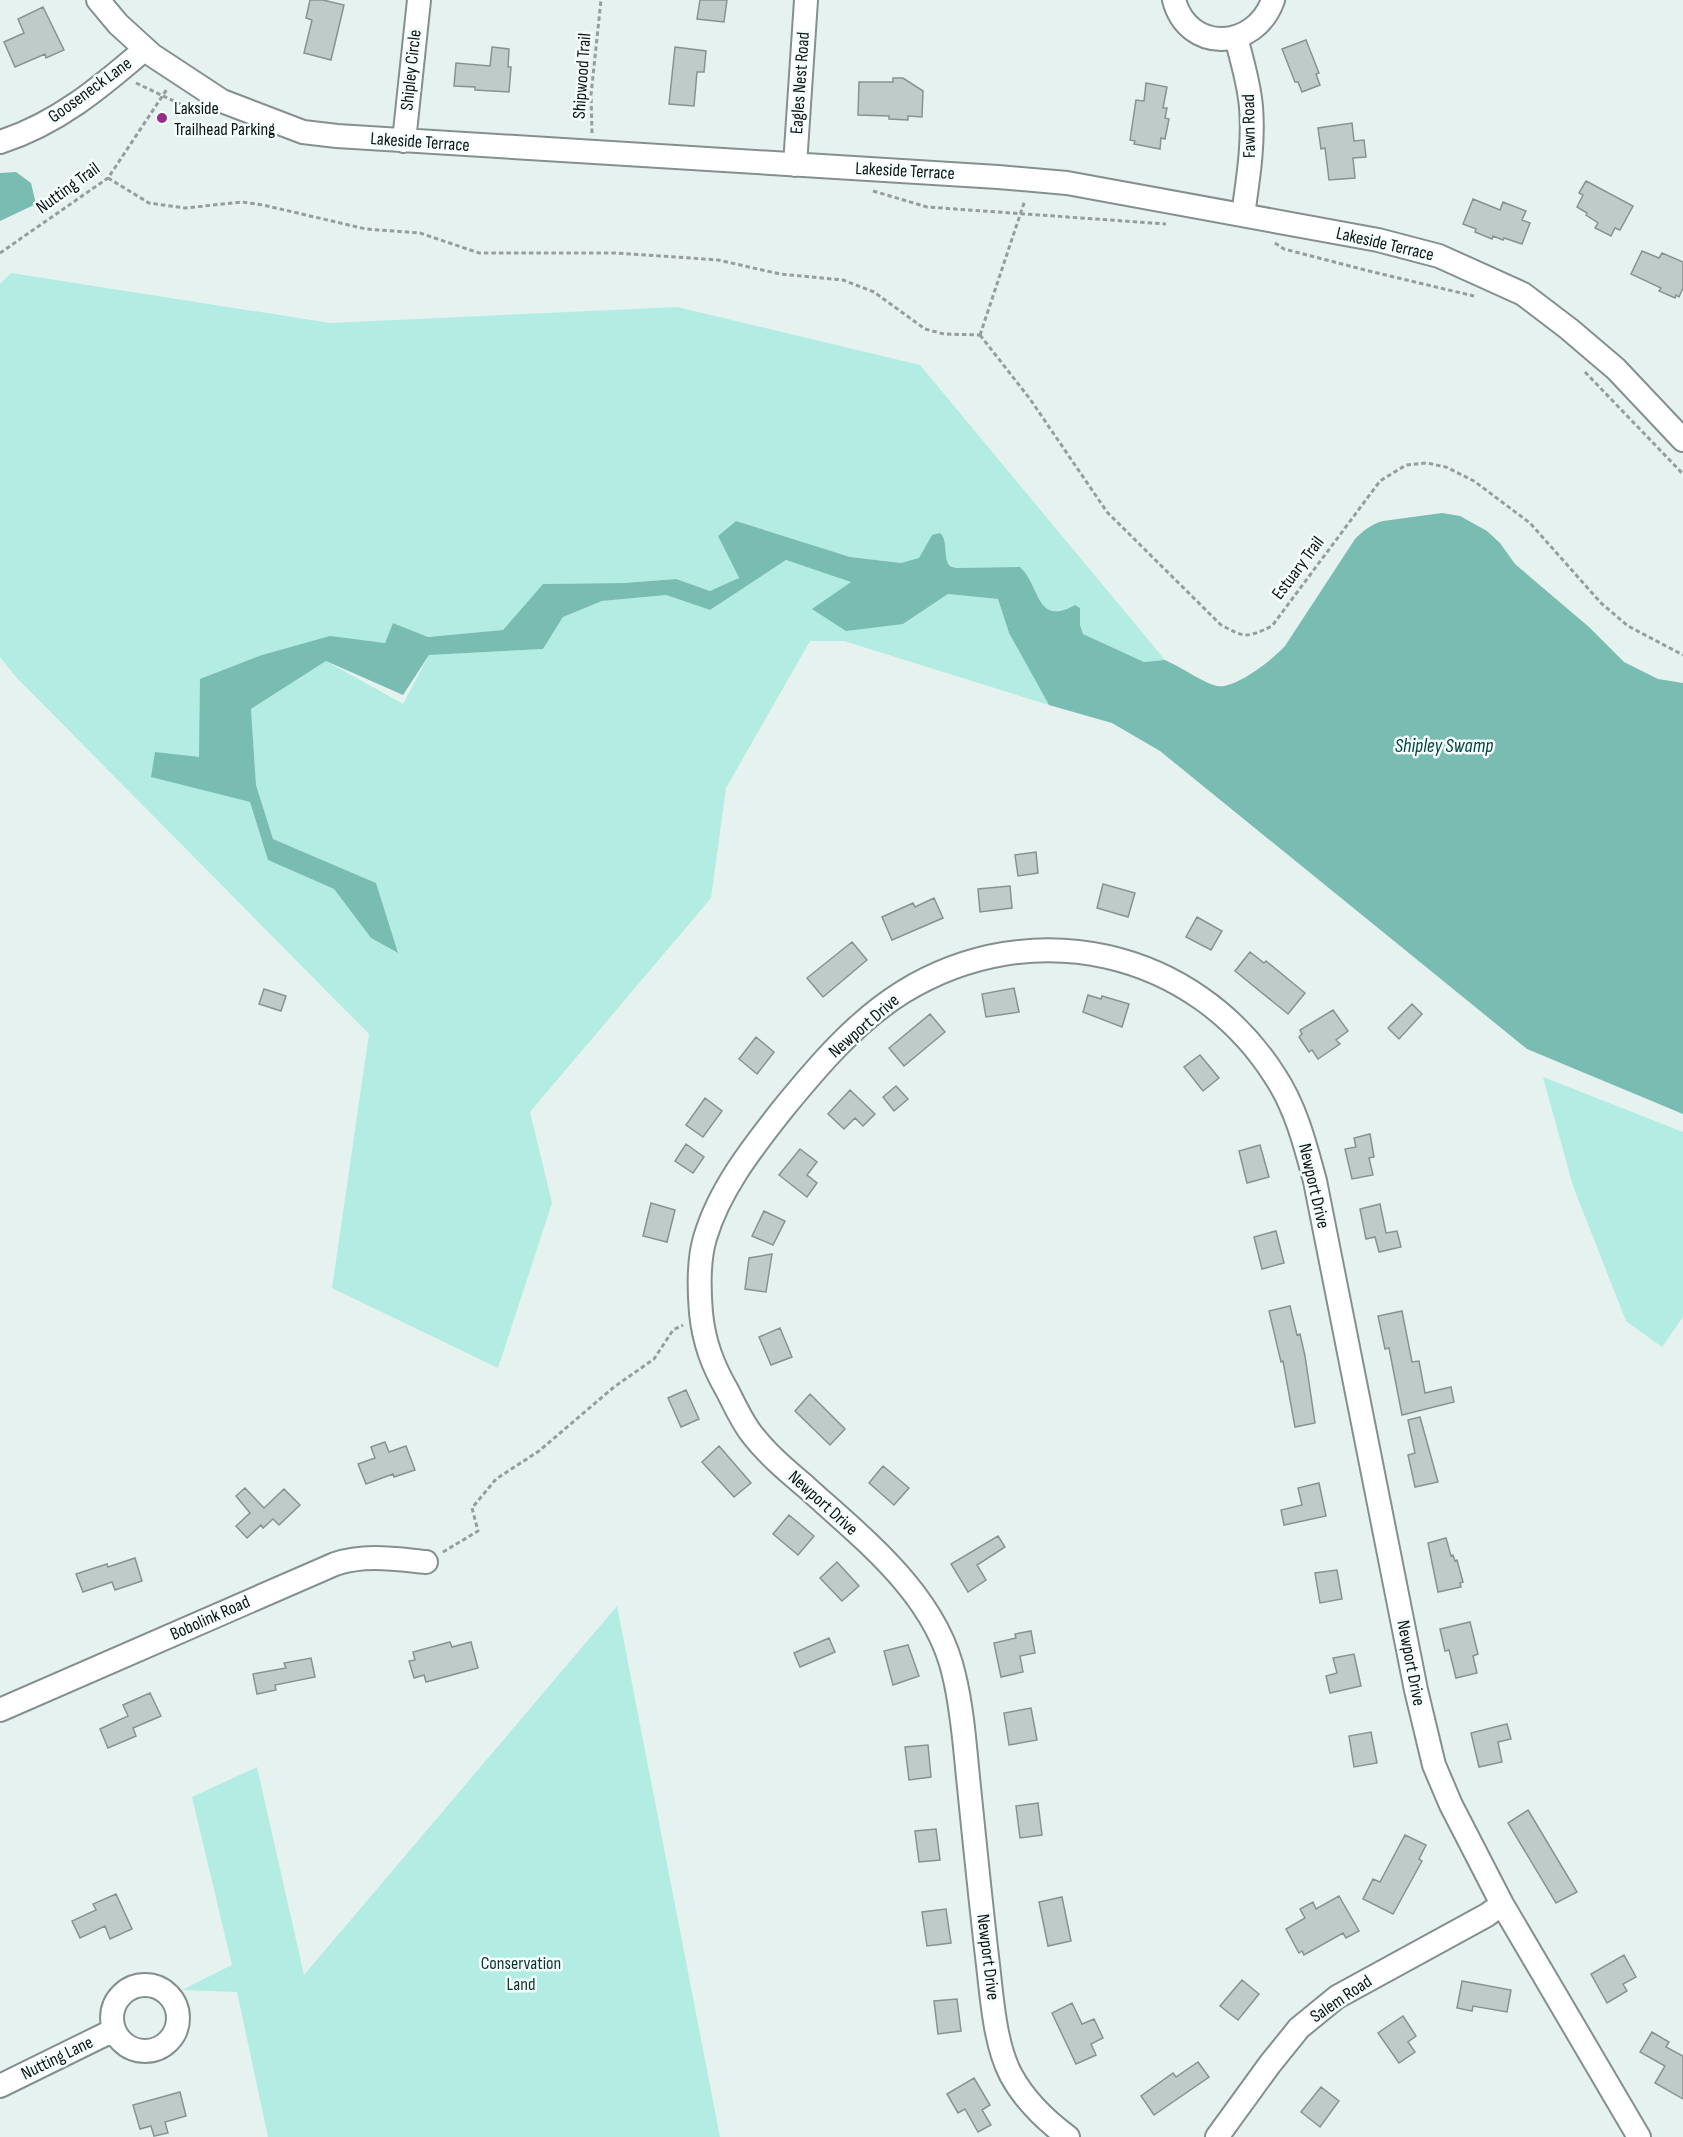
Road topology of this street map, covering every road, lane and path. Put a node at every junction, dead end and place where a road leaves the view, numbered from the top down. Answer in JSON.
{"nodes":[{"id":1,"x":98,"y":0,"type":"edge"},
{"id":2,"x":419,"y":0,"type":"edge"},
{"id":3,"x":601,"y":0,"type":"edge"},
{"id":4,"x":806,"y":0,"type":"edge"},
{"id":5,"x":1174,"y":0,"type":"edge"},
{"id":6,"x":1273,"y":0,"type":"edge"},
{"id":7,"x":1236,"y":38,"type":"junction"},
{"id":8,"x":145,"y":49,"type":"junction"},
{"id":9,"x":117,"y":73,"type":"junction"},
{"id":10,"x":178,"y":73,"type":"junction"},
{"id":11,"x":163,"y":96,"type":"junction"},
{"id":12,"x":204,"y":115,"type":"dead end"},
{"id":13,"x":404,"y":141,"type":"junction"},
{"id":14,"x":0,"y":142,"type":"edge"},
{"id":15,"x":593,"y":153,"type":"junction"},
{"id":16,"x":795,"y":165,"type":"junction"},
{"id":17,"x":108,"y":178,"type":"junction"},
{"id":18,"x":1031,"y":180,"type":"junction"},
{"id":19,"x":866,"y":189,"type":"dead end"},
{"id":20,"x":1020,"y":214,"type":"junction"},
{"id":21,"x":1243,"y":215,"type":"junction"},
{"id":22,"x":1170,"y":224,"type":"dead end"},
{"id":23,"x":1274,"y":243,"type":"dead end"},
{"id":24,"x":0,"y":253,"type":"edge"},
{"id":25,"x":1476,"y":297,"type":"dead end"},
{"id":26,"x":980,"y":335,"type":"junction"},
{"id":27,"x":1578,"y":365,"type":"dead end"},
{"id":28,"x":1683,"y":440,"type":"edge"},
{"id":29,"x":1683,"y":474,"type":"edge"},
{"id":30,"x":1683,"y":655,"type":"edge"},
{"id":31,"x":701,"y":1317,"type":"junction"},
{"id":32,"x":426,"y":1562,"type":"joint"},
{"id":33,"x":0,"y":1710,"type":"edge"},
{"id":34,"x":1502,"y":1904,"type":"junction"},
{"id":35,"x":114,"y":2030,"type":"dead end"},
{"id":36,"x":0,"y":2086,"type":"edge"},
{"id":37,"x":1068,"y":2137,"type":"edge"},
{"id":38,"x":1217,"y":2137,"type":"edge"},
{"id":39,"x":1640,"y":2137,"type":"edge"}],
"edges":[{"from":1,"to":8,"type":"street","name":"Lakeside Terrace"},
{"from":2,"to":13,"type":"street","name":"Shipley Circle"},
{"from":3,"to":15,"type":"path","name":"Shipwood Trail"},
{"from":4,"to":16,"type":"street","name":"Eagles Nest Road"},
{"from":5,"to":7,"type":"street"},
{"from":6,"to":7,"type":"street"},
{"from":7,"to":21,"type":"street","name":"Fawn Road"},
{"from":8,"to":9,"type":"street","name":"Gooseneck Lane"},
{"from":8,"to":10,"type":"street","name":"Lakeside Terrace"},
{"from":9,"to":11,"type":"path"},
{"from":9,"to":14,"type":"street","name":"Gooseneck Lane"},
{"from":10,"to":11,"type":"path","name":"Nutting Trail"},
{"from":10,"to":13,"type":"street","name":"Lakeside Terrace"},
{"from":11,"to":12,"type":"path"},
{"from":11,"to":17,"type":"path","name":"Nutting Trail"},
{"from":13,"to":15,"type":"street","name":"Lakeside Terrace"},
{"from":15,"to":16,"type":"street","name":"Lakeside Terrace"},
{"from":16,"to":18,"type":"street","name":"Lakeside Terrace"},
{"from":17,"to":24,"type":"path","name":"Nutting Trail"},
{"from":17,"to":26,"type":"path"},
{"from":18,"to":20,"type":"path"},
{"from":18,"to":21,"type":"street","name":"Lakeside Terrace"},
{"from":19,"to":20,"type":"path"},
{"from":20,"to":22,"type":"path"},
{"from":20,"to":26,"type":"path"},
{"from":21,"to":28,"type":"street","name":"Lakeside Terrace"},
{"from":23,"to":25,"type":"path"},
{"from":26,"to":30,"type":"path","name":"Estuary Trail"},
{"from":27,"to":29,"type":"path"},
{"from":31,"to":32,"type":"path"},
{"from":31,"to":34,"type":"street","name":"Newport Drive"},
{"from":31,"to":37,"type":"street","name":"Newport Drive"},
{"from":32,"to":33,"type":"street","name":"Bobolink Road"},
{"from":34,"to":38,"type":"street","name":"Salem Road"},
{"from":34,"to":39,"type":"street","name":"Newport Drive"},
{"from":35,"to":36,"type":"street","name":"Nutting Lane"}]}
